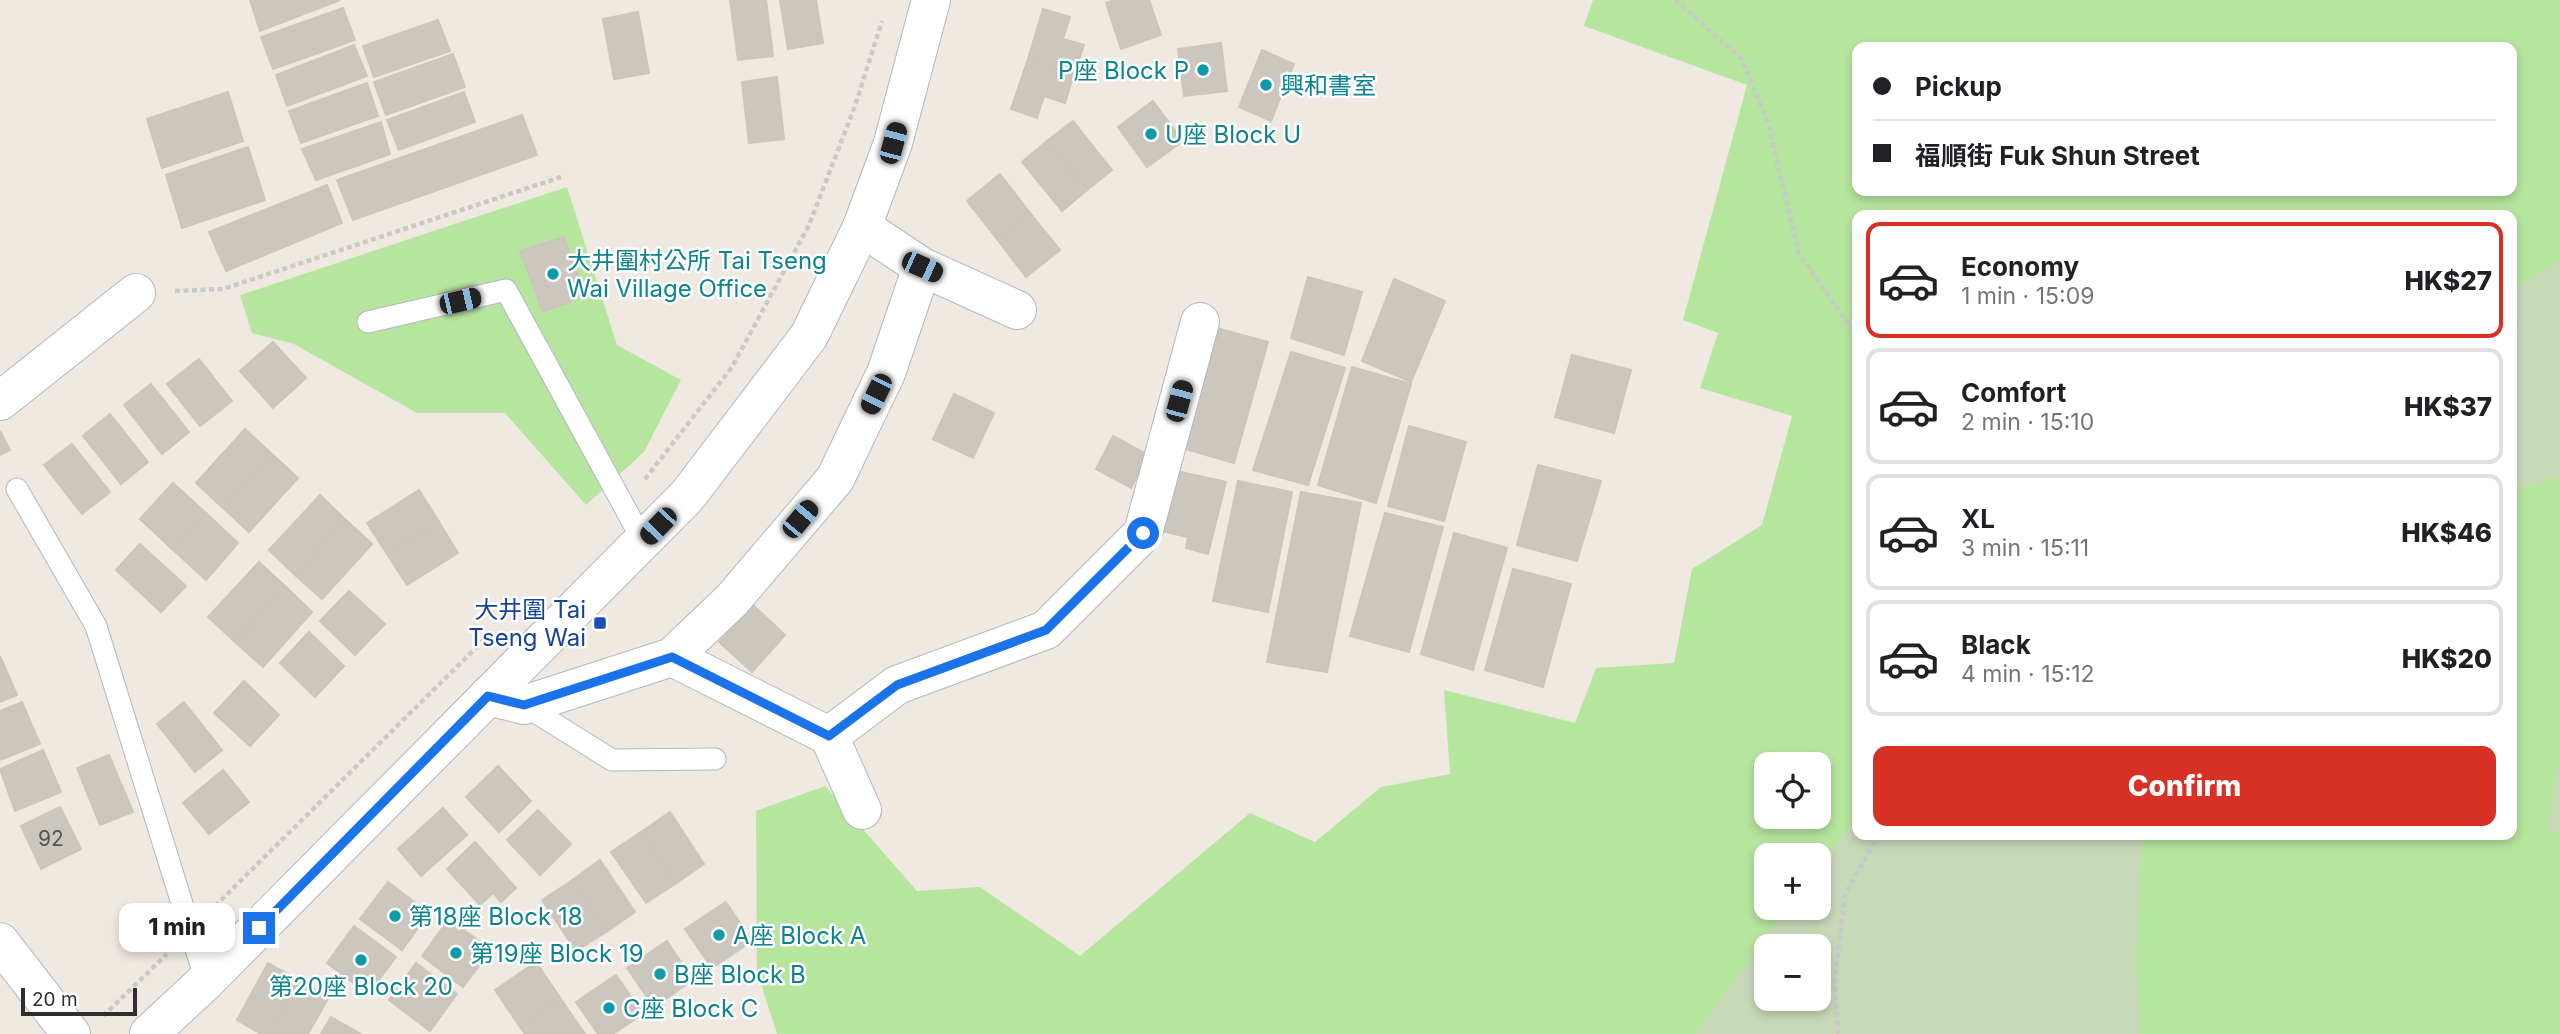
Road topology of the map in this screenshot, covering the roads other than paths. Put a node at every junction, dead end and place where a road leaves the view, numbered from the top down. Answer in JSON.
{"nodes":[{"id":1,"x":930,"y":0,"type":"edge"},
{"id":2,"x":862,"y":227,"type":"junction"},
{"id":3,"x":922,"y":267,"type":"junction"},
{"id":4,"x":135,"y":293,"type":"road end"},
{"id":5,"x":1017,"y":310,"type":"dead end"},
{"id":6,"x":368,"y":322,"type":"dead end"},
{"id":7,"x":1200,"y":322,"type":"dead end"},
{"id":8,"x":0,"y":401,"type":"edge"},
{"id":9,"x":17,"y":489,"type":"dead end"},
{"id":10,"x":643,"y":541,"type":"junction"},
{"id":11,"x":672,"y":657,"type":"junction"},
{"id":12,"x":506,"y":701,"type":"junction"},
{"id":13,"x":829,"y":736,"type":"junction"},
{"id":14,"x":715,"y":760,"type":"dead end"},
{"id":15,"x":862,"y":810,"type":"dead end"},
{"id":16,"x":0,"y":942,"type":"edge"},
{"id":17,"x":206,"y":981,"type":"junction"},
{"id":18,"x":83,"y":1029,"type":"edge"},
{"id":19,"x":149,"y":1034,"type":"edge"}],
"edges":[{"from":1,"to":2,"type":"street"},
{"from":2,"to":3,"type":"street"},
{"from":2,"to":10,"type":"street"},
{"from":3,"to":5,"type":"street"},
{"from":3,"to":11,"type":"street"},
{"from":4,"to":8,"type":"street"},
{"from":6,"to":10,"type":"lane"},
{"from":7,"to":13,"type":"street"},
{"from":9,"to":17,"type":"lane"},
{"from":10,"to":12,"type":"street"},
{"from":11,"to":12,"type":"street"},
{"from":11,"to":13,"type":"street"},
{"from":12,"to":14,"type":"lane"},
{"from":12,"to":17,"type":"street"},
{"from":13,"to":15,"type":"street"},
{"from":16,"to":18,"type":"street"},
{"from":17,"to":19,"type":"street"}]}
